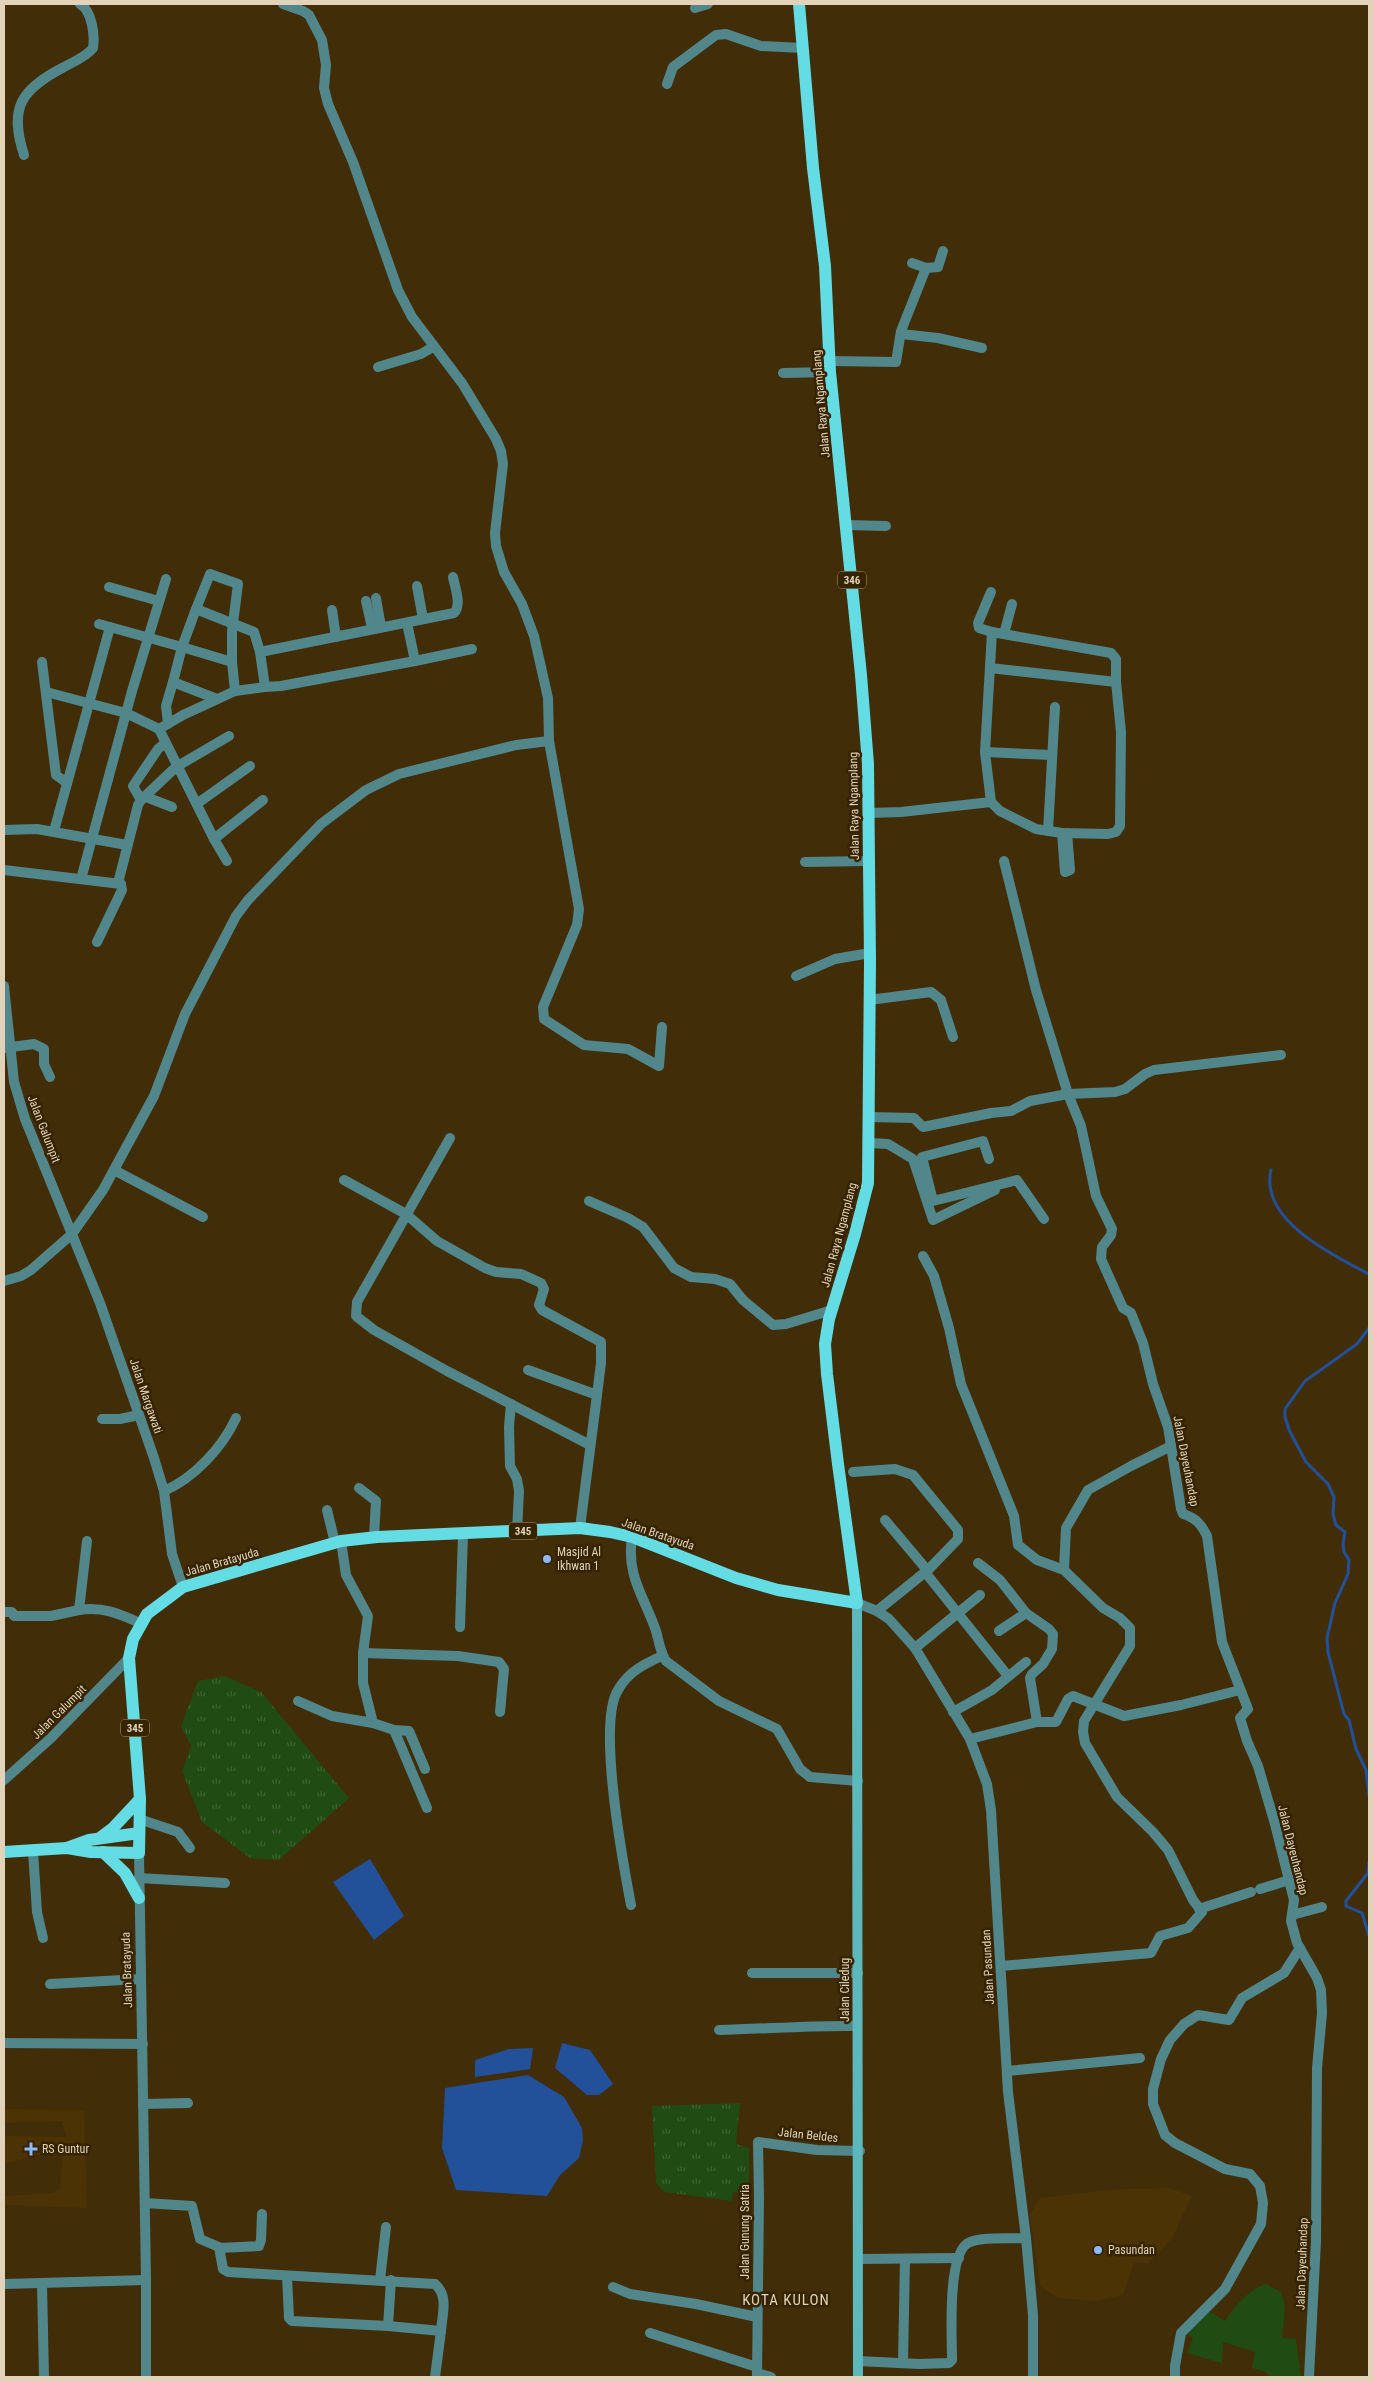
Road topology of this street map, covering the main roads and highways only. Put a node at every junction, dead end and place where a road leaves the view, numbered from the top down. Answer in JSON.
{"nodes":[{"id":1,"x":799,"y":4,"type":"edge"},
{"id":2,"x":858,"y":1603,"type":"junction"},
{"id":3,"x":140,"y":1799,"type":"junction"},
{"id":4,"x":139,"y":1833,"type":"junction"},
{"id":5,"x":100,"y":1838,"type":"junction"},
{"id":6,"x":67,"y":1848,"type":"junction"},
{"id":7,"x":4,"y":1852,"type":"edge"},
{"id":8,"x":103,"y":1852,"type":"junction"},
{"id":9,"x":139,"y":1898,"type":"road end"},
{"id":10,"x":858,"y":2377,"type":"edge"}],
"edges":[{"from":1,"to":2,"type":"main road","name":"Jalan Raya Ngamplang","number":"346"},
{"from":2,"to":3,"type":"main road","name":"Jalan Bratayuda","number":"345"},
{"from":2,"to":10,"type":"main road","name":"Jalan Ciledug"},
{"from":3,"to":4,"type":"main road","name":"Jalan Bratayuda","number":"345"},
{"from":3,"to":5,"type":"main road"},
{"from":4,"to":5,"type":"main road"},
{"from":4,"to":8,"type":"main road","name":"Jalan Bratayuda","number":"345"},
{"from":5,"to":6,"type":"main road"},
{"from":6,"to":7,"type":"main road"},
{"from":6,"to":8,"type":"main road"},
{"from":8,"to":9,"type":"main road"}]}
